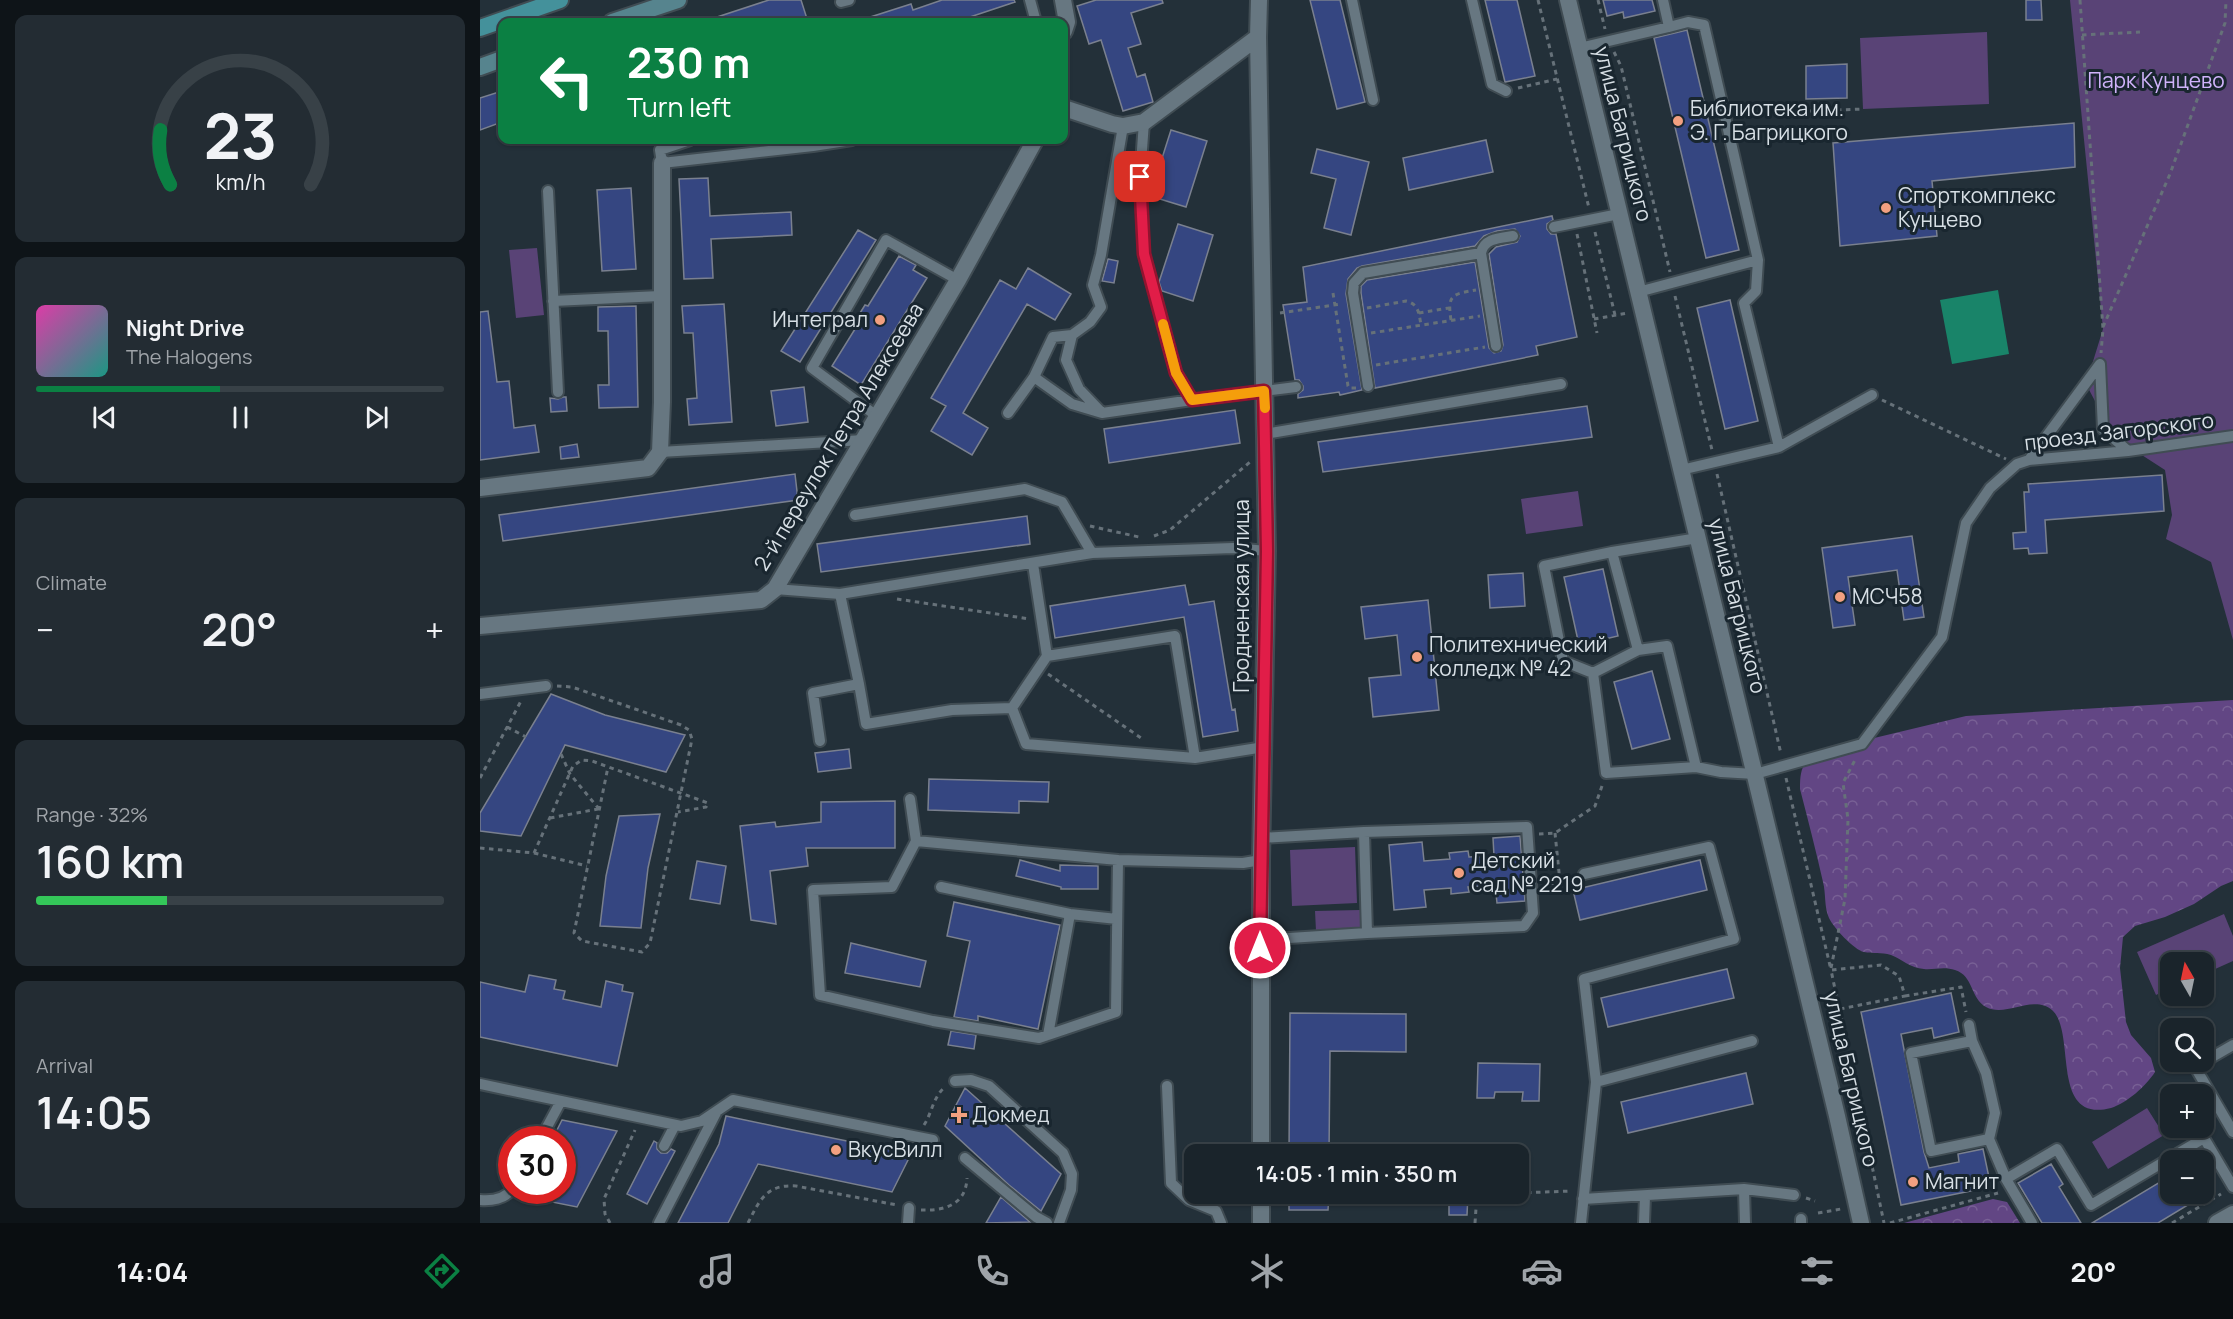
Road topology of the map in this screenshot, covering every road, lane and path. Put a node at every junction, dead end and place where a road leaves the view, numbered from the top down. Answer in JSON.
{"nodes":[{"id":1,"x":560,"y":0,"type":"edge"},
{"id":2,"x":678,"y":0,"type":"edge"},
{"id":3,"x":1030,"y":0,"type":"edge"},
{"id":4,"x":1063,"y":0,"type":"edge"},
{"id":5,"x":1259,"y":0,"type":"edge"},
{"id":6,"x":1352,"y":0,"type":"edge"},
{"id":7,"x":1472,"y":0,"type":"edge"},
{"id":8,"x":1538,"y":0,"type":"edge"},
{"id":9,"x":1568,"y":0,"type":"edge"},
{"id":10,"x":1598,"y":0,"type":"edge"},
{"id":11,"x":1663,"y":0,"type":"edge"},
{"id":12,"x":2080,"y":0,"type":"edge"},
{"id":13,"x":2226,"y":0,"type":"edge"},
{"id":14,"x":509,"y":18,"type":"edge"},
{"id":15,"x":624,"y":18,"type":"edge"},
{"id":16,"x":1035,"y":18,"type":"edge"},
{"id":17,"x":1066,"y":18,"type":"edge"},
{"id":18,"x":498,"y":22,"type":"edge"},
{"id":19,"x":1669,"y":27,"type":"junction"},
{"id":20,"x":480,"y":28,"type":"edge"},
{"id":21,"x":2139,"y":32,"type":"dead end"},
{"id":22,"x":2082,"y":35,"type":"junction"},
{"id":23,"x":1258,"y":37,"type":"junction"},
{"id":24,"x":1608,"y":42,"type":"junction"},
{"id":25,"x":1580,"y":48,"type":"junction"},
{"id":26,"x":498,"y":60,"type":"edge"},
{"id":27,"x":480,"y":67,"type":"edge"},
{"id":28,"x":1557,"y":79,"type":"junction"},
{"id":29,"x":1506,"y":92,"type":"joint"},
{"id":30,"x":1373,"y":100,"type":"dead end"},
{"id":31,"x":1068,"y":109,"type":"edge"},
{"id":32,"x":1863,"y":109,"type":"dead end"},
{"id":33,"x":1724,"y":115,"type":"junction"},
{"id":34,"x":1144,"y":122,"type":"junction"},
{"id":35,"x":1123,"y":126,"type":"junction"},
{"id":36,"x":678,"y":144,"type":"edge"},
{"id":37,"x":804,"y":144,"type":"edge"},
{"id":38,"x":1033,"y":144,"type":"edge"},
{"id":39,"x":662,"y":163,"type":"junction"},
{"id":40,"x":548,"y":191,"type":"dead end"},
{"id":41,"x":1619,"y":214,"type":"junction"},
{"id":42,"x":1592,"y":220,"type":"junction"},
{"id":43,"x":1575,"y":223,"type":"junction"},
{"id":44,"x":1554,"y":228,"type":"dead end"},
{"id":45,"x":1514,"y":236,"type":"dead end"},
{"id":46,"x":1481,"y":254,"type":"junction"},
{"id":47,"x":1758,"y":260,"type":"junction"},
{"id":48,"x":958,"y":280,"type":"junction"},
{"id":49,"x":1672,"y":283,"type":"junction"},
{"id":50,"x":1486,"y":288,"type":"junction"},
{"id":51,"x":1638,"y":292,"type":"junction"},
{"id":52,"x":1333,"y":293,"type":"dead end"},
{"id":53,"x":660,"y":296,"type":"junction"},
{"id":54,"x":554,"y":301,"type":"junction"},
{"id":55,"x":1335,"y":305,"type":"junction"},
{"id":56,"x":1355,"y":305,"type":"junction"},
{"id":57,"x":1449,"y":308,"type":"junction"},
{"id":58,"x":1643,"y":310,"type":"junction"},
{"id":59,"x":1284,"y":313,"type":"dead end"},
{"id":60,"x":1419,"y":313,"type":"junction"},
{"id":61,"x":1490,"y":314,"type":"junction"},
{"id":62,"x":1615,"y":315,"type":"junction"},
{"id":63,"x":1451,"y":320,"type":"junction"},
{"id":64,"x":1594,"y":320,"type":"junction"},
{"id":65,"x":1421,"y":325,"type":"junction"},
{"id":66,"x":2103,"y":329,"type":"junction"},
{"id":67,"x":1597,"y":333,"type":"dead end"},
{"id":68,"x":1072,"y":335,"type":"junction"},
{"id":69,"x":1360,"y":335,"type":"junction"},
{"id":70,"x":1496,"y":346,"type":"joint"},
{"id":71,"x":2100,"y":364,"type":"junction"},
{"id":72,"x":1365,"y":366,"type":"junction"},
{"id":73,"x":1034,"y":377,"type":"junction"},
{"id":74,"x":1561,"y":384,"type":"dead end"},
{"id":75,"x":1368,"y":386,"type":"joint"},
{"id":76,"x":1296,"y":387,"type":"dead end"},
{"id":77,"x":1264,"y":391,"type":"junction"},
{"id":78,"x":558,"y":392,"type":"dead end"},
{"id":79,"x":1872,"y":396,"type":"joint"},
{"id":80,"x":1192,"y":400,"type":"junction"},
{"id":81,"x":1008,"y":413,"type":"dead end"},
{"id":82,"x":1102,"y":413,"type":"junction"},
{"id":83,"x":878,"y":417,"type":"junction"},
{"id":84,"x":2233,"y":436,"type":"edge"},
{"id":85,"x":864,"y":440,"type":"junction"},
{"id":86,"x":1265,"y":441,"type":"junction"},
{"id":87,"x":1779,"y":447,"type":"junction"},
{"id":88,"x":2128,"y":451,"type":"junction"},
{"id":89,"x":660,"y":452,"type":"junction"},
{"id":90,"x":2030,"y":460,"type":"junction"},
{"id":91,"x":1715,"y":462,"type":"junction"},
{"id":92,"x":2017,"y":464,"type":"junction"},
{"id":93,"x":1681,"y":470,"type":"junction"},
{"id":94,"x":480,"y":488,"type":"edge"},
{"id":95,"x":855,"y":515,"type":"dead end"},
{"id":96,"x":1074,"y":522,"type":"junction"},
{"id":97,"x":1698,"y":538,"type":"junction"},
{"id":98,"x":1267,"y":551,"type":"junction"},
{"id":99,"x":1612,"y":552,"type":"junction"},
{"id":100,"x":1092,"y":553,"type":"junction"},
{"id":101,"x":1034,"y":564,"type":"junction"},
{"id":102,"x":775,"y":589,"type":"junction"},
{"id":103,"x":840,"y":594,"type":"junction"},
{"id":104,"x":896,"y":599,"type":"dead end"},
{"id":105,"x":1042,"y":621,"type":"junction"},
{"id":106,"x":480,"y":626,"type":"edge"},
{"id":107,"x":1638,"y":650,"type":"junction"},
{"id":108,"x":1047,"y":656,"type":"junction"},
{"id":109,"x":1039,"y":668,"type":"junction"},
{"id":110,"x":1593,"y":673,"type":"junction"},
{"id":111,"x":859,"y":684,"type":"junction"},
{"id":112,"x":546,"y":686,"type":"joint"},
{"id":113,"x":528,"y":688,"type":"junction"},
{"id":114,"x":480,"y":694,"type":"edge"},
{"id":115,"x":1012,"y":708,"type":"junction"},
{"id":116,"x":507,"y":727,"type":"junction"},
{"id":117,"x":526,"y":737,"type":"dead end"},
{"id":118,"x":820,"y":741,"type":"dead end"},
{"id":119,"x":1862,"y":744,"type":"junction"},
{"id":120,"x":1264,"y":747,"type":"junction"},
{"id":121,"x":561,"y":754,"type":"dead end"},
{"id":122,"x":1167,"y":756,"type":"junction"},
{"id":123,"x":1195,"y":758,"type":"junction"},
{"id":124,"x":1784,"y":766,"type":"junction"},
{"id":125,"x":608,"y":767,"type":"junction"},
{"id":126,"x":1696,"y":767,"type":"junction"},
{"id":127,"x":1606,"y":773,"type":"junction"},
{"id":128,"x":570,"y":774,"type":"junction"},
{"id":129,"x":1755,"y":774,"type":"junction"},
{"id":130,"x":480,"y":778,"type":"edge"},
{"id":131,"x":681,"y":792,"type":"junction"},
{"id":132,"x":910,"y":798,"type":"dead end"},
{"id":133,"x":599,"y":809,"type":"junction"},
{"id":134,"x":677,"y":812,"type":"junction"},
{"id":135,"x":550,"y":818,"type":"junction"},
{"id":136,"x":1364,"y":831,"type":"junction"},
{"id":137,"x":1555,"y":833,"type":"junction"},
{"id":138,"x":1528,"y":835,"type":"junction"},
{"id":139,"x":1261,"y":838,"type":"junction"},
{"id":140,"x":916,"y":841,"type":"junction"},
{"id":141,"x":480,"y":849,"type":"edge"},
{"id":142,"x":534,"y":853,"type":"junction"},
{"id":143,"x":1118,"y":860,"type":"junction"},
{"id":144,"x":1261,"y":860,"type":"junction"},
{"id":145,"x":588,"y":866,"type":"junction"},
{"id":146,"x":1584,"y":874,"type":"dead end"},
{"id":147,"x":1531,"y":886,"type":"junction"},
{"id":148,"x":941,"y":888,"type":"dead end"},
{"id":149,"x":1070,"y":914,"type":"junction"},
{"id":150,"x":1117,"y":919,"type":"junction"},
{"id":151,"x":1367,"y":933,"type":"junction"},
{"id":152,"x":1260,"y":940,"type":"junction"},
{"id":153,"x":1831,"y":970,"type":"junction"},
{"id":154,"x":1905,"y":996,"type":"junction"},
{"id":155,"x":1840,"y":1009,"type":"junction"},
{"id":156,"x":1969,"y":1025,"type":"joint"},
{"id":157,"x":1048,"y":1035,"type":"junction"},
{"id":158,"x":1752,"y":1041,"type":"dead end"},
{"id":159,"x":1972,"y":1041,"type":"junction"},
{"id":160,"x":2233,"y":1046,"type":"edge"},
{"id":161,"x":955,"y":1081,"type":"joint"},
{"id":162,"x":1596,"y":1082,"type":"junction"},
{"id":163,"x":480,"y":1085,"type":"edge"},
{"id":164,"x":1167,"y":1086,"type":"dead end"},
{"id":165,"x":561,"y":1101,"type":"junction"},
{"id":166,"x":718,"y":1109,"type":"junction"},
{"id":167,"x":641,"y":1118,"type":"junction"},
{"id":168,"x":675,"y":1125,"type":"junction"},
{"id":169,"x":548,"y":1126,"type":"edge"},
{"id":170,"x":2233,"y":1132,"type":"edge"},
{"id":171,"x":911,"y":1136,"type":"junction"},
{"id":172,"x":933,"y":1140,"type":"dead end"},
{"id":173,"x":1989,"y":1140,"type":"junction"},
{"id":174,"x":1261,"y":1144,"type":"edge"},
{"id":175,"x":664,"y":1146,"type":"dead end"},
{"id":176,"x":965,"y":1158,"type":"joint"},
{"id":177,"x":2006,"y":1179,"type":"junction"},
{"id":178,"x":2233,"y":1187,"type":"edge"},
{"id":179,"x":1744,"y":1189,"type":"junction"},
{"id":180,"x":2012,"y":1189,"type":"junction"},
{"id":181,"x":1529,"y":1193,"type":"edge"},
{"id":182,"x":2223,"y":1193,"type":"dead end"},
{"id":183,"x":1584,"y":1195,"type":"junction"},
{"id":184,"x":1794,"y":1195,"type":"dead end"},
{"id":185,"x":1645,"y":1196,"type":"junction"},
{"id":186,"x":498,"y":1197,"type":"edge"},
{"id":187,"x":480,"y":1200,"type":"edge"},
{"id":188,"x":1261,"y":1204,"type":"edge"},
{"id":189,"x":1476,"y":1204,"type":"edge"},
{"id":190,"x":909,"y":1208,"type":"junction"},
{"id":191,"x":2233,"y":1214,"type":"edge"},
{"id":192,"x":610,"y":1223,"type":"edge"},
{"id":193,"x":659,"y":1223,"type":"edge"},
{"id":194,"x":748,"y":1223,"type":"edge"},
{"id":195,"x":908,"y":1223,"type":"edge"},
{"id":196,"x":1047,"y":1223,"type":"edge"},
{"id":197,"x":1059,"y":1223,"type":"edge"},
{"id":198,"x":1221,"y":1223,"type":"edge"},
{"id":199,"x":1261,"y":1223,"type":"edge"},
{"id":200,"x":1475,"y":1223,"type":"edge"},
{"id":201,"x":1581,"y":1223,"type":"edge"},
{"id":202,"x":1644,"y":1223,"type":"edge"},
{"id":203,"x":1745,"y":1223,"type":"edge"},
{"id":204,"x":1861,"y":1223,"type":"edge"},
{"id":205,"x":1884,"y":1223,"type":"edge"},
{"id":206,"x":1890,"y":1223,"type":"edge"},
{"id":207,"x":2032,"y":1223,"type":"edge"},
{"id":208,"x":2172,"y":1223,"type":"edge"},
{"id":209,"x":2217,"y":1223,"type":"edge"}],
"edges":[{"from":1,"to":14,"type":"main road"},
{"from":2,"to":15,"type":"main road"},
{"from":3,"to":16,"type":"lane"},
{"from":4,"to":17,"type":"street"},
{"from":5,"to":23,"type":"street","name":"Гродненская улица"},
{"from":6,"to":30,"type":"lane"},
{"from":7,"to":29,"type":"lane"},
{"from":8,"to":28,"type":"path"},
{"from":9,"to":25,"type":"street","name":"улица Багрицкого"},
{"from":10,"to":24,"type":"path"},
{"from":11,"to":19,"type":"lane"},
{"from":12,"to":22,"type":"path"},
{"from":13,"to":66,"type":"path"},
{"from":18,"to":20,"type":"main road"},
{"from":19,"to":24,"type":"lane"},
{"from":19,"to":33,"type":"lane"},
{"from":21,"to":22,"type":"path"},
{"from":22,"to":66,"type":"path"},
{"from":23,"to":34,"type":"street"},
{"from":23,"to":77,"type":"street","name":"Гродненская улица"},
{"from":24,"to":25,"type":"lane"},
{"from":24,"to":49,"type":"path"},
{"from":25,"to":41,"type":"street","name":"улица Багрицкого"},
{"from":26,"to":27,"type":"main road"},
{"from":28,"to":29,"type":"path"},
{"from":28,"to":42,"type":"path"},
{"from":31,"to":35,"type":"street"},
{"from":32,"to":33,"type":"path"},
{"from":33,"to":47,"type":"lane"},
{"from":34,"to":35,"type":"street"},
{"from":34,"to":80,"type":"lane"},
{"from":35,"to":68,"type":"lane"},
{"from":36,"to":39,"type":"lane"},
{"from":37,"to":39,"type":"lane"},
{"from":38,"to":48,"type":"street","name":"2-й переулок Петра Алексеева"},
{"from":39,"to":53,"type":"street"},
{"from":40,"to":54,"type":"lane"},
{"from":41,"to":42,"type":"lane"},
{"from":41,"to":51,"type":"street","name":"улица Багрицкого"},
{"from":42,"to":43,"type":"lane"},
{"from":42,"to":62,"type":"path"},
{"from":43,"to":44,"type":"lane"},
{"from":43,"to":64,"type":"path"},
{"from":45,"to":46,"type":"lane"},
{"from":46,"to":50,"type":"lane"},
{"from":46,"to":56,"type":"lane"},
{"from":47,"to":49,"type":"lane"},
{"from":47,"to":87,"type":"lane"},
{"from":48,"to":83,"type":"street","name":"2-й переулок Петра Алексеева"},
{"from":48,"to":83,"type":"lane"},
{"from":49,"to":51,"type":"lane"},
{"from":49,"to":91,"type":"path"},
{"from":50,"to":57,"type":"path"},
{"from":50,"to":61,"type":"lane"},
{"from":51,"to":58,"type":"street","name":"улица Багрицкого"},
{"from":52,"to":55,"type":"path"},
{"from":53,"to":54,"type":"lane"},
{"from":53,"to":89,"type":"street"},
{"from":54,"to":78,"type":"lane"},
{"from":55,"to":56,"type":"path"},
{"from":55,"to":59,"type":"path"},
{"from":55,"to":75,"type":"path"},
{"from":56,"to":60,"type":"path"},
{"from":56,"to":69,"type":"lane"},
{"from":57,"to":60,"type":"path"},
{"from":57,"to":63,"type":"path"},
{"from":58,"to":62,"type":"path"},
{"from":58,"to":93,"type":"street","name":"улица Багрицкого"},
{"from":60,"to":65,"type":"path"},
{"from":61,"to":63,"type":"path"},
{"from":61,"to":70,"type":"lane"},
{"from":62,"to":64,"type":"path"},
{"from":63,"to":65,"type":"path"},
{"from":64,"to":67,"type":"path"},
{"from":65,"to":69,"type":"path"},
{"from":66,"to":71,"type":"path"},
{"from":68,"to":73,"type":"lane"},
{"from":68,"to":82,"type":"lane"},
{"from":69,"to":72,"type":"lane"},
{"from":70,"to":72,"type":"path"},
{"from":71,"to":88,"type":"lane"},
{"from":71,"to":90,"type":"lane"},
{"from":72,"to":75,"type":"lane"},
{"from":73,"to":81,"type":"lane"},
{"from":73,"to":82,"type":"lane"},
{"from":74,"to":86,"type":"lane"},
{"from":76,"to":77,"type":"lane"},
{"from":77,"to":80,"type":"lane"},
{"from":77,"to":86,"type":"street","name":"Гродненская улица"},
{"from":79,"to":87,"type":"lane"},
{"from":79,"to":92,"type":"path"},
{"from":80,"to":82,"type":"lane"},
{"from":83,"to":85,"type":"street","name":"2-й переулок Петра Алексеева"},
{"from":84,"to":88,"type":"lane","name":"проезд Загорского"},
{"from":85,"to":89,"type":"lane"},
{"from":85,"to":102,"type":"street","name":"2-й переулок Петра Алексеева"},
{"from":86,"to":96,"type":"path"},
{"from":86,"to":98,"type":"street","name":"Гродненская улица"},
{"from":87,"to":91,"type":"lane"},
{"from":88,"to":90,"type":"lane","name":"проезд Загорского"},
{"from":89,"to":94,"type":"street"},
{"from":90,"to":92,"type":"lane","name":"проезд Загорского"},
{"from":91,"to":93,"type":"lane"},
{"from":91,"to":124,"type":"path"},
{"from":92,"to":119,"type":"lane","name":"проезд Загорского"},
{"from":93,"to":97,"type":"street","name":"улица Багрицкого"},
{"from":95,"to":96,"type":"lane"},
{"from":96,"to":100,"type":"lane"},
{"from":97,"to":99,"type":"lane"},
{"from":97,"to":129,"type":"street","name":"улица Багрицкого"},
{"from":98,"to":100,"type":"lane"},
{"from":98,"to":120,"type":"street","name":"Гродненская улица"},
{"from":99,"to":107,"type":"lane"},
{"from":99,"to":110,"type":"lane"},
{"from":100,"to":101,"type":"lane"},
{"from":101,"to":103,"type":"lane"},
{"from":101,"to":105,"type":"lane"},
{"from":102,"to":103,"type":"lane"},
{"from":102,"to":106,"type":"street","name":"2-й переулок Петра Алексеева"},
{"from":103,"to":111,"type":"lane"},
{"from":104,"to":105,"type":"path"},
{"from":105,"to":108,"type":"lane"},
{"from":107,"to":110,"type":"lane"},
{"from":107,"to":126,"type":"lane"},
{"from":108,"to":109,"type":"lane"},
{"from":108,"to":123,"type":"lane"},
{"from":109,"to":115,"type":"lane"},
{"from":109,"to":122,"type":"path"},
{"from":110,"to":127,"type":"lane"},
{"from":111,"to":115,"type":"lane"},
{"from":111,"to":118,"type":"lane"},
{"from":112,"to":113,"type":"lane"},
{"from":112,"to":131,"type":"path"},
{"from":113,"to":114,"type":"lane"},
{"from":113,"to":116,"type":"path"},
{"from":115,"to":122,"type":"lane"},
{"from":116,"to":117,"type":"path"},
{"from":116,"to":130,"type":"path"},
{"from":119,"to":124,"type":"lane"},
{"from":119,"to":153,"type":"path"},
{"from":120,"to":123,"type":"lane"},
{"from":120,"to":139,"type":"street","name":"Гродненская улица"},
{"from":121,"to":128,"type":"path"},
{"from":122,"to":123,"type":"lane"},
{"from":124,"to":129,"type":"lane"},
{"from":124,"to":153,"type":"path"},
{"from":125,"to":128,"type":"path"},
{"from":125,"to":131,"type":"path"},
{"from":125,"to":133,"type":"path"},
{"from":126,"to":127,"type":"lane"},
{"from":126,"to":129,"type":"lane"},
{"from":127,"to":137,"type":"path"},
{"from":128,"to":133,"type":"path"},
{"from":128,"to":135,"type":"path"},
{"from":129,"to":204,"type":"street","name":"улица Багрицкого"},
{"from":131,"to":134,"type":"path"},
{"from":131,"to":134,"type":"path"},
{"from":132,"to":140,"type":"lane"},
{"from":133,"to":135,"type":"path"},
{"from":133,"to":145,"type":"path"},
{"from":134,"to":145,"type":"path"},
{"from":135,"to":142,"type":"path"},
{"from":136,"to":138,"type":"lane"},
{"from":136,"to":139,"type":"lane"},
{"from":136,"to":151,"type":"lane"},
{"from":137,"to":138,"type":"path"},
{"from":137,"to":147,"type":"path"},
{"from":138,"to":147,"type":"lane"},
{"from":139,"to":144,"type":"street","name":"Гродненская улица"},
{"from":140,"to":143,"type":"lane"},
{"from":140,"to":157,"type":"lane"},
{"from":141,"to":142,"type":"path"},
{"from":142,"to":145,"type":"path"},
{"from":143,"to":144,"type":"lane"},
{"from":143,"to":150,"type":"lane"},
{"from":144,"to":152,"type":"street","name":"Гродненская улица"},
{"from":146,"to":162,"type":"lane"},
{"from":147,"to":151,"type":"lane"},
{"from":148,"to":149,"type":"lane"},
{"from":149,"to":150,"type":"lane"},
{"from":149,"to":157,"type":"lane"},
{"from":150,"to":157,"type":"lane"},
{"from":151,"to":152,"type":"lane"},
{"from":152,"to":174,"type":"street","name":"Гродненская улица"},
{"from":153,"to":154,"type":"path"},
{"from":153,"to":155,"type":"path"},
{"from":154,"to":155,"type":"path"},
{"from":154,"to":156,"type":"path"},
{"from":155,"to":205,"type":"path"},
{"from":156,"to":159,"type":"lane"},
{"from":158,"to":162,"type":"lane"},
{"from":159,"to":173,"type":"lane"},
{"from":159,"to":173,"type":"lane"},
{"from":160,"to":170,"type":"lane"},
{"from":161,"to":171,"type":"path"},
{"from":161,"to":197,"type":"lane"},
{"from":162,"to":183,"type":"lane"},
{"from":163,"to":165,"type":"lane"},
{"from":164,"to":198,"type":"lane"},
{"from":165,"to":167,"type":"lane"},
{"from":165,"to":169,"type":"lane"},
{"from":166,"to":168,"type":"lane"},
{"from":166,"to":171,"type":"lane"},
{"from":166,"to":193,"type":"lane"},
{"from":167,"to":168,"type":"lane"},
{"from":167,"to":192,"type":"path"},
{"from":168,"to":175,"type":"lane"},
{"from":171,"to":172,"type":"lane"},
{"from":173,"to":177,"type":"lane"},
{"from":176,"to":190,"type":"path"},
{"from":176,"to":196,"type":"lane"},
{"from":177,"to":178,"type":"lane"},
{"from":177,"to":180,"type":"lane"},
{"from":179,"to":184,"type":"lane"},
{"from":179,"to":185,"type":"lane"},
{"from":179,"to":203,"type":"lane"},
{"from":180,"to":206,"type":"path"},
{"from":180,"to":207,"type":"lane"},
{"from":181,"to":183,"type":"path"},
{"from":182,"to":208,"type":"path"},
{"from":183,"to":185,"type":"lane"},
{"from":183,"to":201,"type":"lane"},
{"from":185,"to":202,"type":"lane"},
{"from":186,"to":187,"type":"lane"},
{"from":188,"to":199,"type":"street"},
{"from":189,"to":200,"type":"path"},
{"from":190,"to":194,"type":"path"},
{"from":190,"to":195,"type":"lane"},
{"from":191,"to":209,"type":"street"}]}
